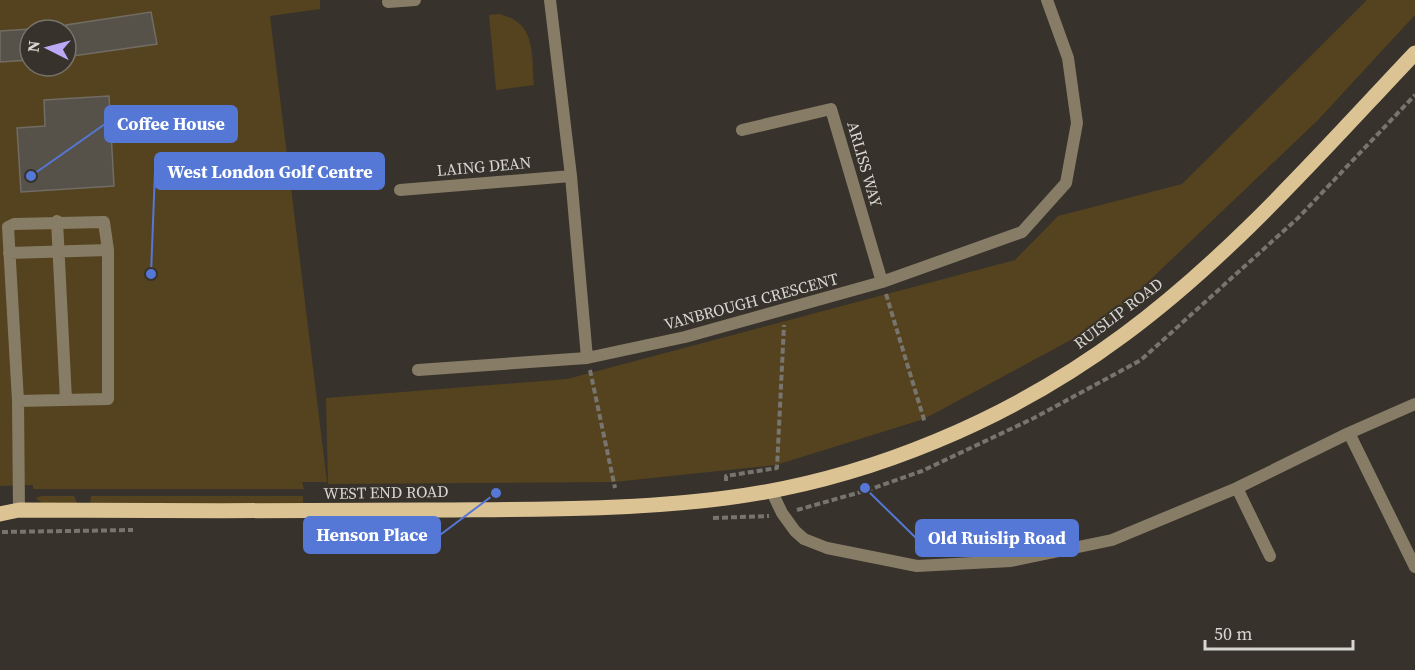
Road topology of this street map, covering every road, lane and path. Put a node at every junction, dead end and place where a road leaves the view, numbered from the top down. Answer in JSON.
{"nodes":[{"id":1,"x":415,"y":0,"type":"edge"},
{"id":2,"x":550,"y":0,"type":"edge"},
{"id":3,"x":1047,"y":0,"type":"edge"},
{"id":4,"x":388,"y":2,"type":"dead end"},
{"id":5,"x":1415,"y":53,"type":"edge"},
{"id":6,"x":742,"y":130,"type":"dead end"},
{"id":7,"x":571,"y":176,"type":"junction"},
{"id":8,"x":400,"y":190,"type":"dead end"},
{"id":9,"x":57,"y":221,"type":"junction"},
{"id":10,"x":108,"y":250,"type":"junction"},
{"id":11,"x":58,"y":252,"type":"junction"},
{"id":12,"x":9,"y":253,"type":"junction"},
{"id":13,"x":882,"y":282,"type":"junction"},
{"id":14,"x":785,"y":309,"type":"junction"},
{"id":15,"x":587,"y":358,"type":"junction"},
{"id":16,"x":418,"y":369,"type":"dead end"},
{"id":17,"x":66,"y":400,"type":"junction"},
{"id":18,"x":18,"y":401,"type":"junction"},
{"id":19,"x":1415,"y":404,"type":"edge"},
{"id":20,"x":925,"y":423,"type":"dead end"},
{"id":21,"x":1349,"y":433,"type":"junction"},
{"id":22,"x":726,"y":476,"type":"dead end"},
{"id":23,"x":615,"y":488,"type":"dead end"},
{"id":24,"x":1237,"y":488,"type":"junction"},
{"id":25,"x":771,"y":490,"type":"junction"},
{"id":26,"x":19,"y":510,"type":"junction"},
{"id":27,"x":0,"y":514,"type":"edge"},
{"id":28,"x":1270,"y":556,"type":"dead end"},
{"id":29,"x":1415,"y":567,"type":"edge"}],
"edges":[{"from":1,"to":4,"type":"street"},
{"from":2,"to":7,"type":"street"},
{"from":3,"to":13,"type":"street","name":"VANBROUGH CRESCENT"},
{"from":5,"to":25,"type":"main road","name":"RUISLIP ROAD"},
{"from":6,"to":13,"type":"street","name":"ARLISS WAY"},
{"from":7,"to":8,"type":"street","name":"LAING DEAN"},
{"from":7,"to":15,"type":"street"},
{"from":9,"to":10,"type":"street"},
{"from":9,"to":11,"type":"street"},
{"from":9,"to":12,"type":"street"},
{"from":10,"to":11,"type":"street"},
{"from":10,"to":17,"type":"street"},
{"from":11,"to":12,"type":"street"},
{"from":11,"to":17,"type":"street"},
{"from":12,"to":18,"type":"street"},
{"from":13,"to":14,"type":"street","name":"VANBROUGH CRESCENT"},
{"from":13,"to":20,"type":"path"},
{"from":14,"to":15,"type":"street","name":"VANBROUGH CRESCENT"},
{"from":14,"to":22,"type":"path"},
{"from":15,"to":16,"type":"street","name":"VANBROUGH CRESCENT"},
{"from":15,"to":23,"type":"path"},
{"from":17,"to":18,"type":"street"},
{"from":18,"to":26,"type":"street"},
{"from":19,"to":21,"type":"street"},
{"from":21,"to":24,"type":"street"},
{"from":21,"to":29,"type":"street"},
{"from":24,"to":25,"type":"street"},
{"from":24,"to":28,"type":"street"},
{"from":25,"to":26,"type":"main road","name":"WEST END ROAD"},
{"from":26,"to":27,"type":"main road","name":"WEST END ROAD"}]}
